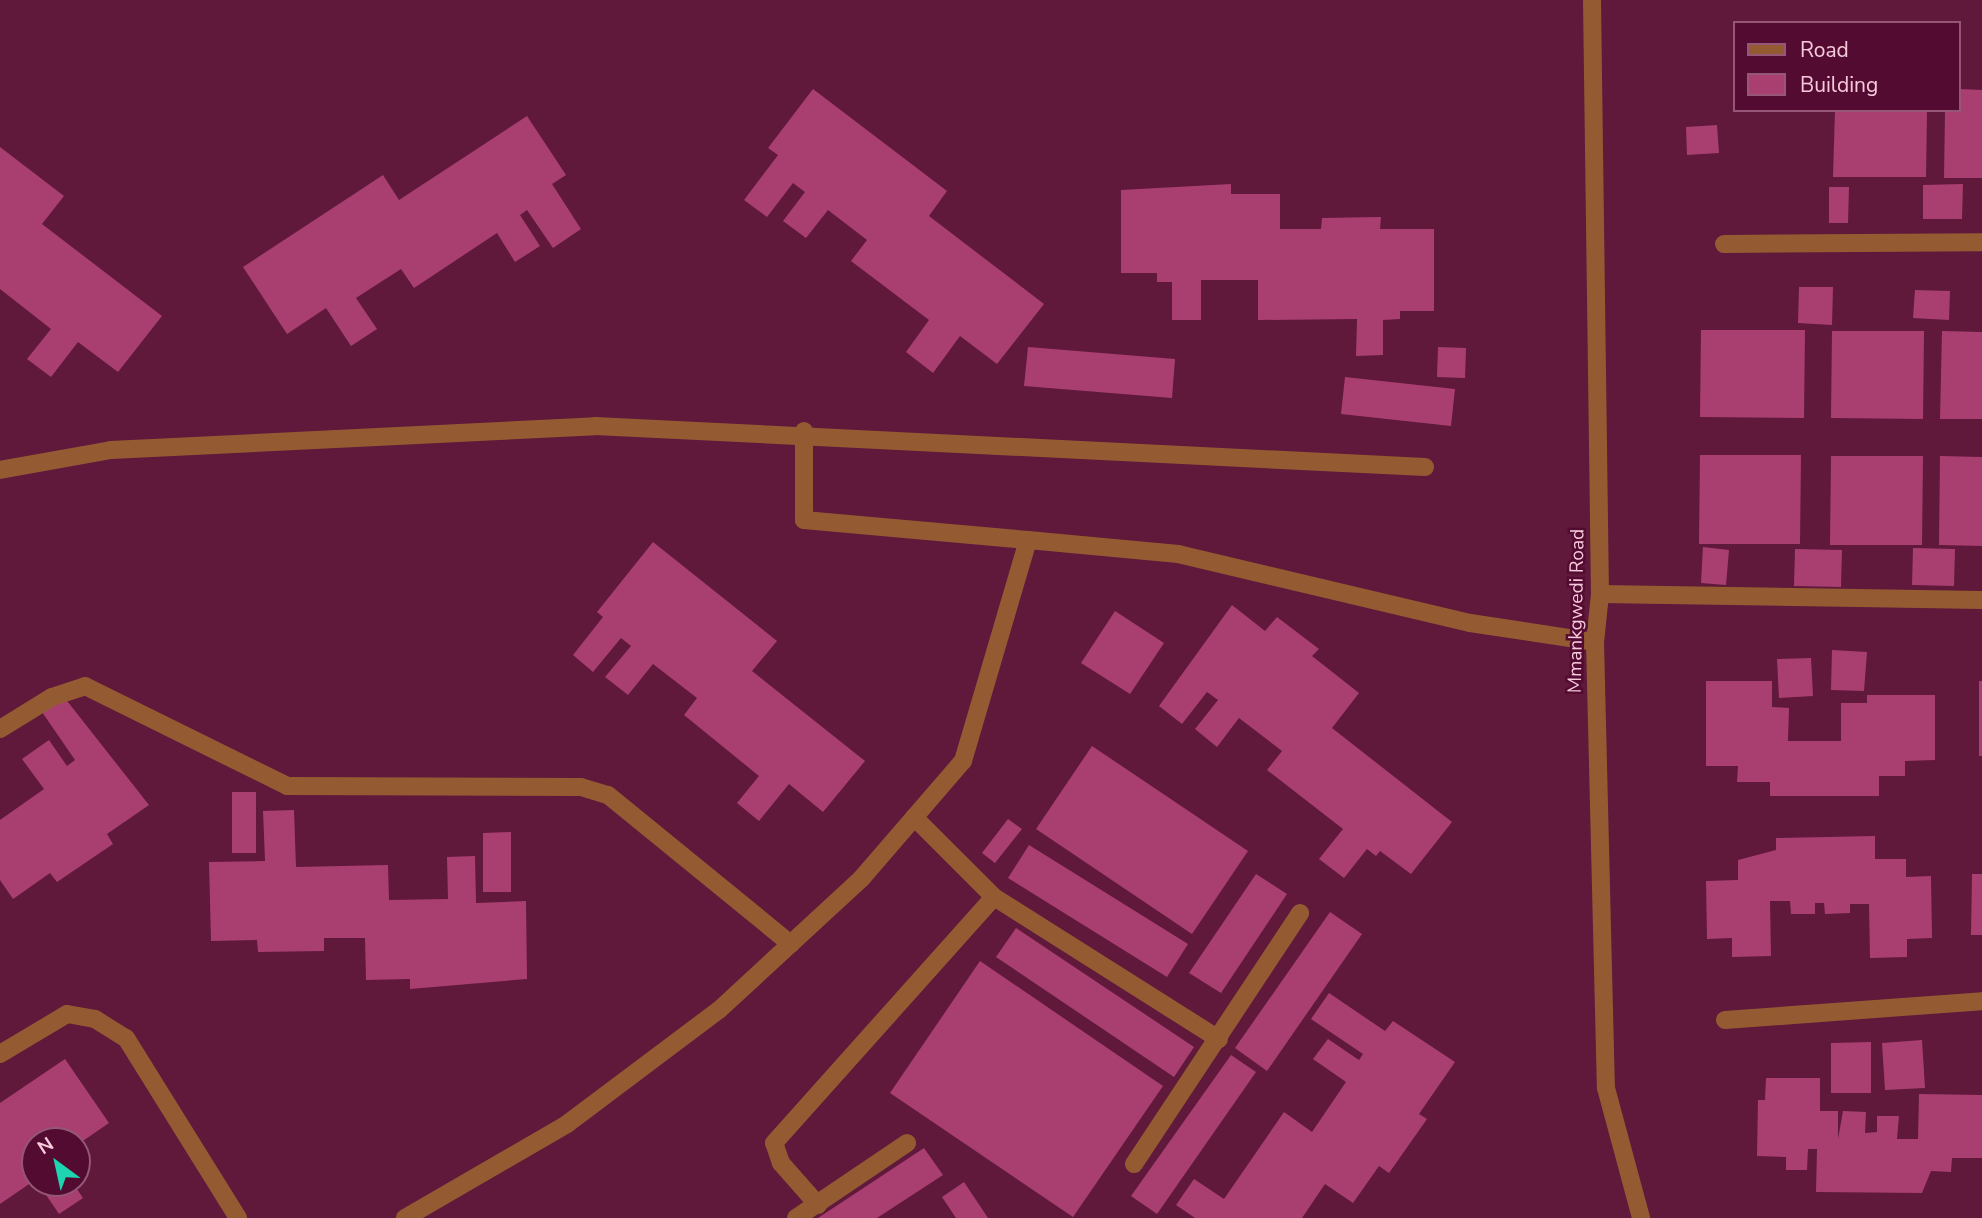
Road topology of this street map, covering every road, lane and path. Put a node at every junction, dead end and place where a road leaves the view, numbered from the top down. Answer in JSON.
{"nodes":[{"id":1,"x":1592,"y":0,"type":"edge"},
{"id":2,"x":1982,"y":242,"type":"edge"},
{"id":3,"x":1724,"y":244,"type":"dead end"},
{"id":4,"x":804,"y":431,"type":"junction"},
{"id":5,"x":1425,"y":467,"type":"dead end"},
{"id":6,"x":0,"y":470,"type":"edge"},
{"id":7,"x":1028,"y":540,"type":"junction"},
{"id":8,"x":1600,"y":594,"type":"junction"},
{"id":9,"x":1982,"y":600,"type":"edge"},
{"id":10,"x":1595,"y":642,"type":"junction"},
{"id":11,"x":0,"y":729,"type":"edge"},
{"id":12,"x":914,"y":817,"type":"junction"},
{"id":13,"x":994,"y":897,"type":"junction"},
{"id":14,"x":1300,"y":913,"type":"dead end"},
{"id":15,"x":791,"y":944,"type":"junction"},
{"id":16,"x":1982,"y":1001,"type":"edge"},
{"id":17,"x":1725,"y":1020,"type":"dead end"},
{"id":18,"x":1219,"y":1039,"type":"junction"},
{"id":19,"x":0,"y":1054,"type":"edge"},
{"id":20,"x":907,"y":1143,"type":"dead end"},
{"id":21,"x":1134,"y":1164,"type":"dead end"},
{"id":22,"x":818,"y":1205,"type":"junction"},
{"id":23,"x":238,"y":1218,"type":"edge"},
{"id":24,"x":405,"y":1218,"type":"edge"},
{"id":25,"x":796,"y":1218,"type":"edge"},
{"id":26,"x":1641,"y":1218,"type":"edge"}],
"edges":[{"from":1,"to":8,"type":"street","name":"Mmankgwedi Road"},
{"from":2,"to":3,"type":"street"},
{"from":4,"to":5,"type":"street"},
{"from":4,"to":6,"type":"street"},
{"from":4,"to":7,"type":"street"},
{"from":7,"to":10,"type":"street"},
{"from":7,"to":12,"type":"street"},
{"from":8,"to":9,"type":"street"},
{"from":8,"to":10,"type":"street","name":"Mmankgwedi Road"},
{"from":10,"to":26,"type":"street","name":"Mmankgwedi Road"},
{"from":11,"to":15,"type":"street"},
{"from":12,"to":13,"type":"street"},
{"from":12,"to":15,"type":"street"},
{"from":13,"to":18,"type":"street"},
{"from":13,"to":22,"type":"street"},
{"from":14,"to":18,"type":"street"},
{"from":15,"to":24,"type":"street"},
{"from":16,"to":17,"type":"street"},
{"from":18,"to":21,"type":"street"},
{"from":19,"to":23,"type":"street"},
{"from":20,"to":22,"type":"street"},
{"from":22,"to":25,"type":"street"}]}
